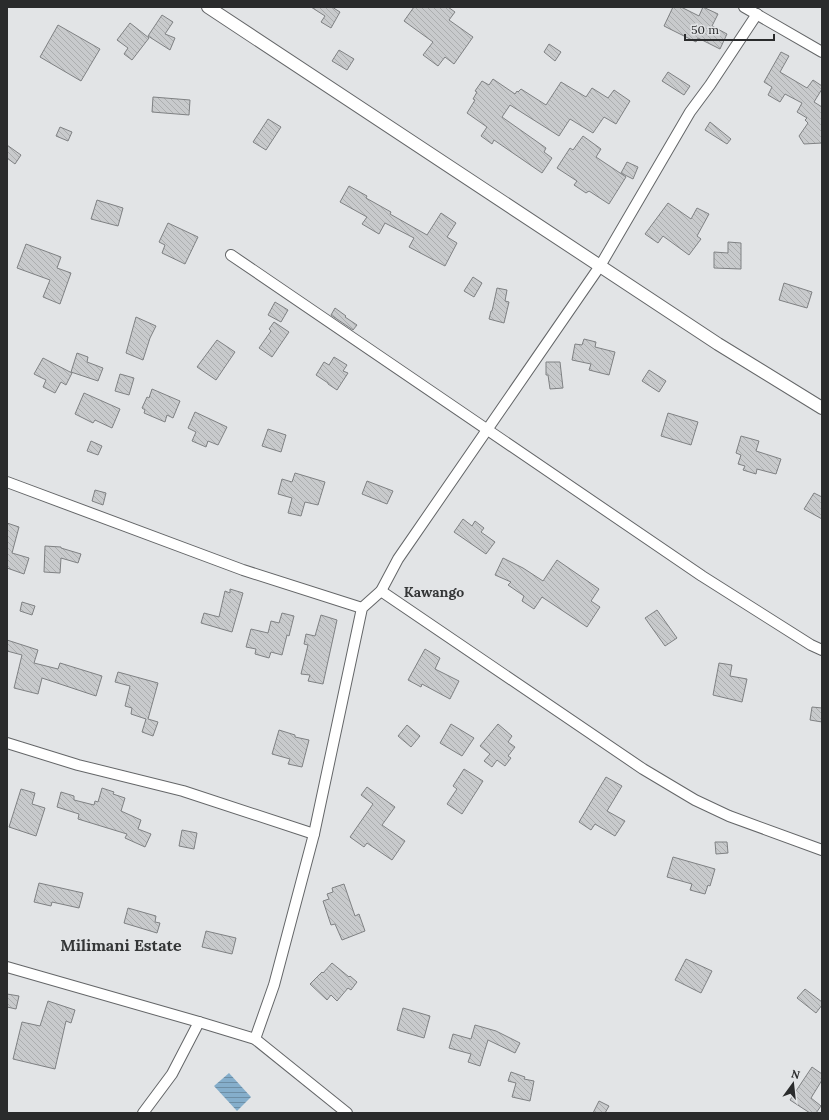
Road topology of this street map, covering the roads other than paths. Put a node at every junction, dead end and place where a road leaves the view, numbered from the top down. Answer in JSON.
{"nodes":[{"id":1,"x":208,"y":7,"type":"edge"},
{"id":2,"x":744,"y":7,"type":"edge"},
{"id":3,"x":756,"y":14,"type":"junction"},
{"id":4,"x":822,"y":52,"type":"edge"},
{"id":5,"x":231,"y":255,"type":"dead end"},
{"id":6,"x":600,"y":266,"type":"junction"},
{"id":7,"x":822,"y":408,"type":"edge"},
{"id":8,"x":487,"y":429,"type":"junction"},
{"id":9,"x":7,"y":482,"type":"edge"},
{"id":10,"x":381,"y":591,"type":"junction"},
{"id":11,"x":362,"y":608,"type":"junction"},
{"id":12,"x":822,"y":650,"type":"edge"},
{"id":13,"x":7,"y":743,"type":"edge"},
{"id":14,"x":314,"y":834,"type":"junction"},
{"id":15,"x":822,"y":850,"type":"edge"},
{"id":16,"x":7,"y":967,"type":"edge"},
{"id":17,"x":199,"y":1022,"type":"junction"},
{"id":18,"x":255,"y":1039,"type":"junction"},
{"id":19,"x":143,"y":1113,"type":"edge"},
{"id":20,"x":347,"y":1113,"type":"edge"}],
"edges":[{"from":1,"to":6,"type":"street"},
{"from":2,"to":3,"type":"street"},
{"from":3,"to":4,"type":"street"},
{"from":3,"to":6,"type":"street"},
{"from":5,"to":8,"type":"street"},
{"from":6,"to":7,"type":"street"},
{"from":6,"to":8,"type":"street"},
{"from":8,"to":10,"type":"street"},
{"from":8,"to":12,"type":"street"},
{"from":9,"to":11,"type":"street"},
{"from":10,"to":11,"type":"street"},
{"from":10,"to":15,"type":"street"},
{"from":11,"to":14,"type":"street"},
{"from":13,"to":14,"type":"street"},
{"from":14,"to":18,"type":"street"},
{"from":16,"to":17,"type":"street"},
{"from":17,"to":18,"type":"street"},
{"from":17,"to":19,"type":"street"},
{"from":18,"to":20,"type":"street"}]}
